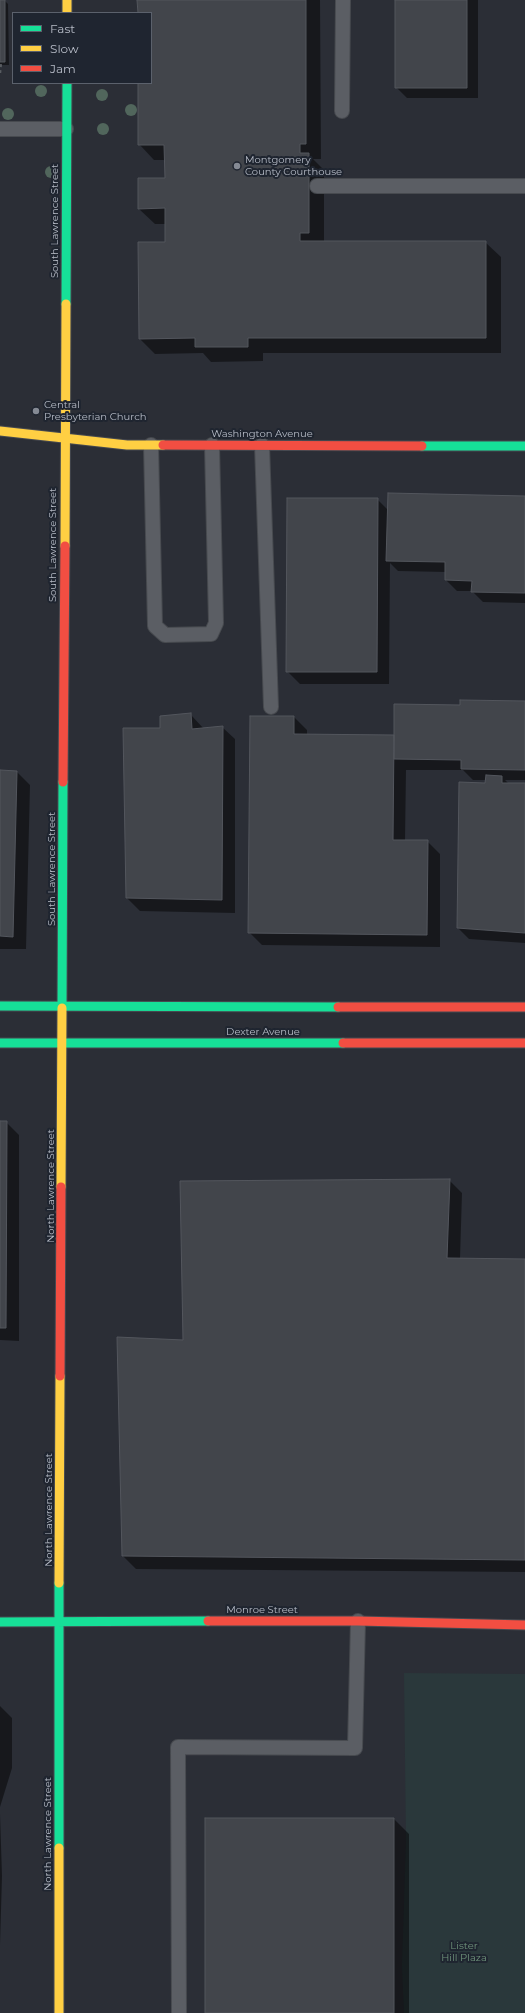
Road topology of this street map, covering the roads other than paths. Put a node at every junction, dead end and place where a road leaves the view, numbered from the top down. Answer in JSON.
{"nodes":[{"id":1,"x":67,"y":0,"type":"edge"},
{"id":2,"x":343,"y":0,"type":"edge"},
{"id":3,"x":67,"y":12,"type":"edge"},
{"id":4,"x":67,"y":84,"type":"edge"},
{"id":5,"x":342,"y":111,"type":"dead end"},
{"id":6,"x":0,"y":129,"type":"edge"},
{"id":7,"x":66,"y":129,"type":"junction"},
{"id":8,"x":317,"y":186,"type":"dead end"},
{"id":9,"x":525,"y":186,"type":"edge"},
{"id":10,"x":0,"y":432,"type":"edge"},
{"id":11,"x":64,"y":437,"type":"junction"},
{"id":12,"x":151,"y":445,"type":"junction"},
{"id":13,"x":212,"y":445,"type":"junction"},
{"id":14,"x":262,"y":445,"type":"junction"},
{"id":15,"x":525,"y":446,"type":"edge"},
{"id":16,"x":271,"y":707,"type":"dead end"},
{"id":17,"x":0,"y":1006,"type":"edge"},
{"id":18,"x":63,"y":1006,"type":"junction"},
{"id":19,"x":525,"y":1007,"type":"edge"},
{"id":20,"x":0,"y":1043,"type":"edge"},
{"id":21,"x":63,"y":1043,"type":"junction"},
{"id":22,"x":525,"y":1043,"type":"edge"},
{"id":23,"x":358,"y":1621,"type":"junction"},
{"id":24,"x":0,"y":1622,"type":"edge"},
{"id":25,"x":59,"y":1622,"type":"junction"},
{"id":26,"x":525,"y":1625,"type":"edge"},
{"id":27,"x":59,"y":2013,"type":"edge"},
{"id":28,"x":179,"y":2013,"type":"edge"}],
"edges":[{"from":1,"to":3,"type":"street"},
{"from":2,"to":5,"type":"lane"},
{"from":4,"to":7,"type":"street","name":"South Lawrence Street"},
{"from":6,"to":7,"type":"lane"},
{"from":7,"to":11,"type":"street","name":"South Lawrence Street"},
{"from":8,"to":9,"type":"lane"},
{"from":10,"to":11,"type":"street","name":"Washington Avenue"},
{"from":11,"to":12,"type":"street","name":"Washington Avenue"},
{"from":11,"to":18,"type":"street","name":"South Lawrence Street"},
{"from":12,"to":13,"type":"street","name":"Washington Avenue"},
{"from":12,"to":13,"type":"lane"},
{"from":13,"to":14,"type":"street","name":"Washington Avenue"},
{"from":14,"to":15,"type":"street","name":"Washington Avenue"},
{"from":14,"to":16,"type":"lane"},
{"from":17,"to":18,"type":"street"},
{"from":18,"to":19,"type":"street"},
{"from":18,"to":21,"type":"street","name":"North Lawrence Street"},
{"from":20,"to":21,"type":"street","name":"Dexter Avenue"},
{"from":21,"to":22,"type":"street","name":"Dexter Avenue"},
{"from":21,"to":25,"type":"street","name":"North Lawrence Street"},
{"from":23,"to":25,"type":"street","name":"Monroe Street"},
{"from":23,"to":26,"type":"street","name":"Monroe Street"},
{"from":23,"to":28,"type":"lane"},
{"from":24,"to":25,"type":"street","name":"Monroe Street"},
{"from":25,"to":27,"type":"street","name":"North Lawrence Street"}]}
